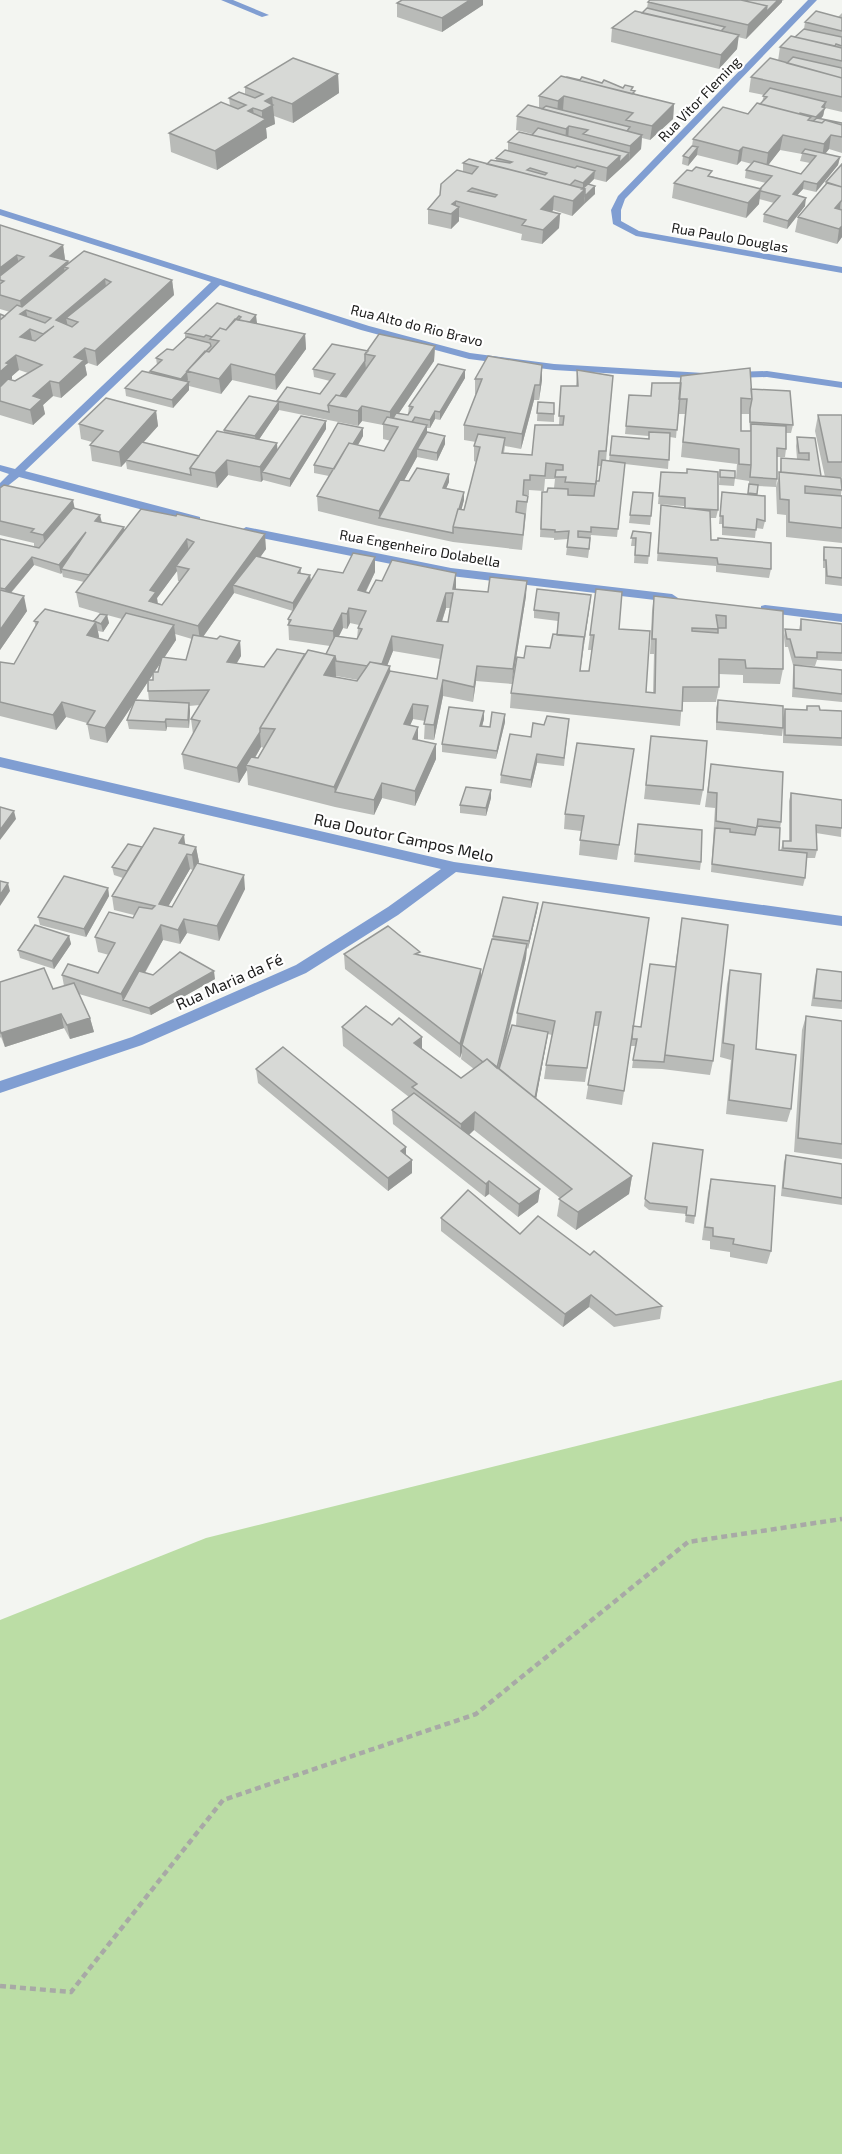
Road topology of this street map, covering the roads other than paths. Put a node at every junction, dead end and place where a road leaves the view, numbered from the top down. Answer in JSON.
{"nodes":[{"id":1,"x":225,"y":0,"type":"edge"},
{"id":2,"x":813,"y":0,"type":"edge"},
{"id":3,"x":265,"y":15,"type":"dead end"},
{"id":4,"x":0,"y":212,"type":"edge"},
{"id":5,"x":616,"y":222,"type":"joint"},
{"id":6,"x":842,"y":270,"type":"edge"},
{"id":7,"x":218,"y":281,"type":"junction"},
{"id":8,"x":842,"y":385,"type":"edge"},
{"id":9,"x":0,"y":468,"type":"edge"},
{"id":10,"x":17,"y":475,"type":"junction"},
{"id":11,"x":0,"y":489,"type":"edge"},
{"id":12,"x":210,"y":523,"type":"edge"},
{"id":13,"x":233,"y":528,"type":"edge"},
{"id":14,"x":687,"y":600,"type":"edge"},
{"id":15,"x":757,"y":609,"type":"edge"},
{"id":16,"x":842,"y":618,"type":"edge"},
{"id":17,"x":0,"y":762,"type":"edge"},
{"id":18,"x":454,"y":867,"type":"junction"},
{"id":19,"x":842,"y":921,"type":"edge"},
{"id":20,"x":0,"y":1087,"type":"edge"}],
"edges":[{"from":1,"to":3,"type":"street"},
{"from":2,"to":5,"type":"street","name":"Rua Vitor Fleming"},
{"from":4,"to":7,"type":"street","name":"Rua Alto do Rio Bravo"},
{"from":5,"to":6,"type":"street","name":"Rua Paulo Douglas"},
{"from":7,"to":8,"type":"street","name":"Rua Alto do Rio Bravo"},
{"from":7,"to":10,"type":"street"},
{"from":9,"to":10,"type":"street"},
{"from":10,"to":11,"type":"street"},
{"from":10,"to":12,"type":"street"},
{"from":13,"to":14,"type":"street","name":"Rua Engenheiro Dolabella"},
{"from":15,"to":16,"type":"street"},
{"from":17,"to":18,"type":"street","name":"Rua Doutor Campos Melo"},
{"from":18,"to":19,"type":"street","name":"Rua Doutor Campos Melo"},
{"from":18,"to":20,"type":"street","name":"Rua Maria da Fé"}]}
